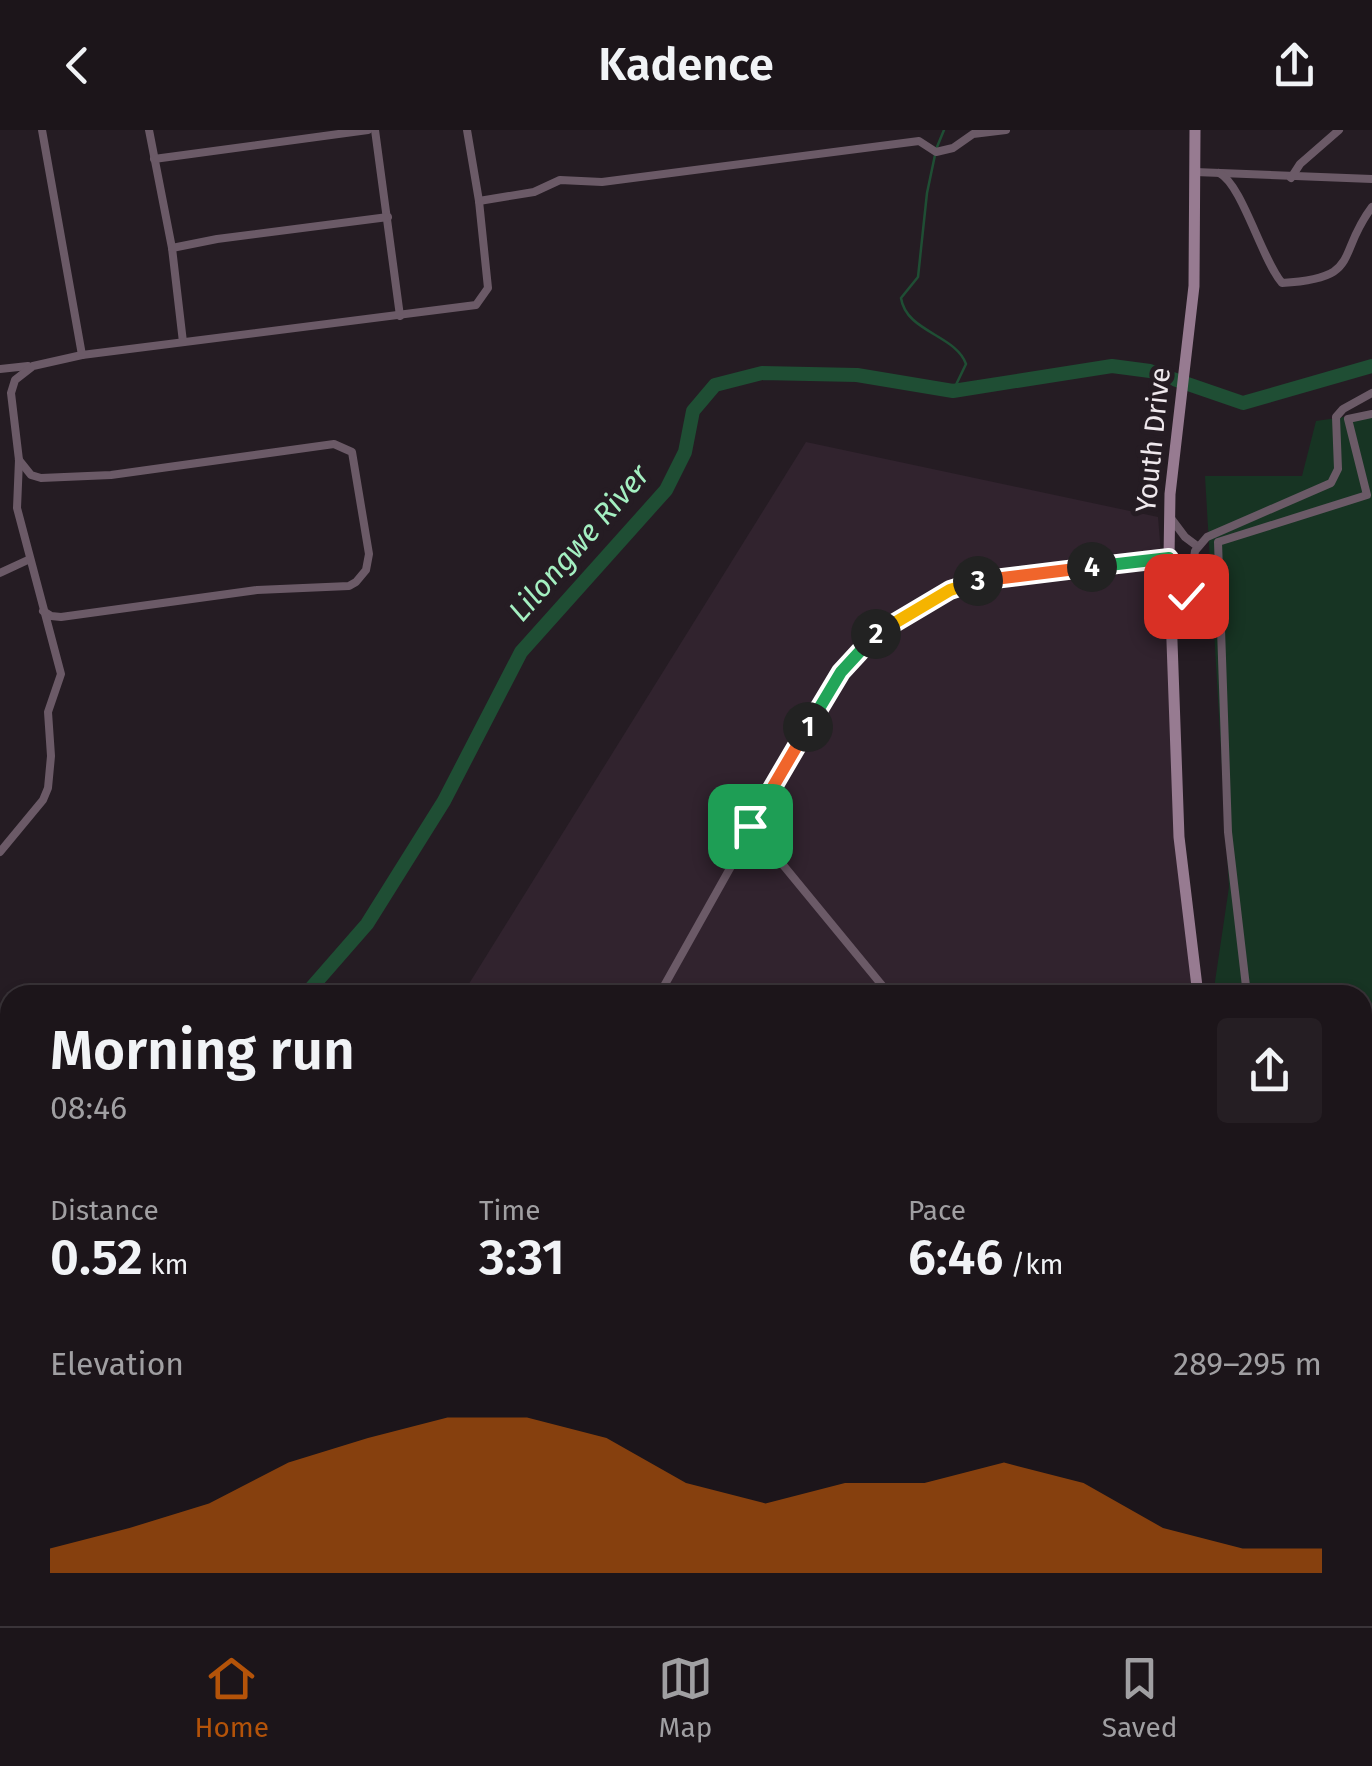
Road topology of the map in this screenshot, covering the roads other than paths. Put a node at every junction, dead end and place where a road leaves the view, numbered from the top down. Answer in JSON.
{"nodes":[{"id":1,"x":42,"y":130,"type":"edge"},
{"id":2,"x":150,"y":130,"type":"edge"},
{"id":3,"x":372,"y":130,"type":"edge"},
{"id":4,"x":467,"y":130,"type":"edge"},
{"id":5,"x":1006,"y":130,"type":"edge"},
{"id":6,"x":1196,"y":130,"type":"edge"},
{"id":7,"x":1340,"y":130,"type":"edge"},
{"id":8,"x":154,"y":159,"type":"junction"},
{"id":9,"x":1195,"y":172,"type":"junction"},
{"id":10,"x":1218,"y":172,"type":"junction"},
{"id":11,"x":1291,"y":178,"type":"junction"},
{"id":12,"x":1372,"y":179,"type":"edge"},
{"id":13,"x":479,"y":201,"type":"junction"},
{"id":14,"x":1372,"y":207,"type":"edge"},
{"id":15,"x":388,"y":217,"type":"junction"},
{"id":16,"x":172,"y":248,"type":"junction"},
{"id":17,"x":400,"y":316,"type":"junction"},
{"id":18,"x":183,"y":342,"type":"junction"},
{"id":19,"x":82,"y":355,"type":"junction"},
{"id":20,"x":32,"y":366,"type":"junction"},
{"id":21,"x":0,"y":370,"type":"edge"},
{"id":22,"x":12,"y":387,"type":"junction"},
{"id":23,"x":1372,"y":393,"type":"edge"},
{"id":24,"x":1372,"y":414,"type":"edge"},
{"id":25,"x":19,"y":460,"type":"junction"},
{"id":26,"x":1169,"y":516,"type":"junction"},
{"id":27,"x":1198,"y":546,"type":"junction"},
{"id":28,"x":30,"y":558,"type":"junction"},
{"id":29,"x":1169,"y":558,"type":"junction"},
{"id":30,"x":0,"y":573,"type":"edge"},
{"id":31,"x":1171,"y":603,"type":"junction"},
{"id":32,"x":43,"y":610,"type":"junction"},
{"id":33,"x":750,"y":826,"type":"junction"},
{"id":34,"x":0,"y":852,"type":"edge"},
{"id":35,"x":664,"y":985,"type":"edge"},
{"id":36,"x":882,"y":985,"type":"edge"},
{"id":37,"x":1197,"y":985,"type":"edge"},
{"id":38,"x":1246,"y":985,"type":"edge"}],
"edges":[{"from":1,"to":19,"type":"street"},
{"from":2,"to":8,"type":"street"},
{"from":3,"to":8,"type":"street"},
{"from":3,"to":15,"type":"street"},
{"from":4,"to":13,"type":"street"},
{"from":5,"to":13,"type":"street"},
{"from":6,"to":9,"type":"street","name":"Youth Drive"},
{"from":7,"to":11,"type":"street"},
{"from":8,"to":16,"type":"street"},
{"from":9,"to":10,"type":"street"},
{"from":9,"to":26,"type":"street","name":"Youth Drive"},
{"from":10,"to":11,"type":"street"},
{"from":10,"to":14,"type":"street"},
{"from":11,"to":12,"type":"street"},
{"from":13,"to":17,"type":"street"},
{"from":15,"to":16,"type":"street"},
{"from":15,"to":17,"type":"street"},
{"from":16,"to":18,"type":"street"},
{"from":17,"to":18,"type":"street"},
{"from":18,"to":19,"type":"street"},
{"from":19,"to":20,"type":"street"},
{"from":20,"to":21,"type":"street"},
{"from":20,"to":22,"type":"street"},
{"from":21,"to":22,"type":"street"},
{"from":22,"to":25,"type":"street"},
{"from":23,"to":27,"type":"street"},
{"from":24,"to":38,"type":"street"},
{"from":25,"to":28,"type":"street"},
{"from":25,"to":32,"type":"street"},
{"from":26,"to":27,"type":"street"},
{"from":26,"to":29,"type":"street","name":"Youth Drive"},
{"from":27,"to":31,"type":"street"},
{"from":28,"to":30,"type":"street"},
{"from":28,"to":32,"type":"street"},
{"from":29,"to":31,"type":"street","name":"Youth Drive"},
{"from":29,"to":33,"type":"street"},
{"from":31,"to":37,"type":"street","name":"Youth Drive"},
{"from":32,"to":34,"type":"street"},
{"from":33,"to":35,"type":"street"},
{"from":33,"to":36,"type":"street"}]}
